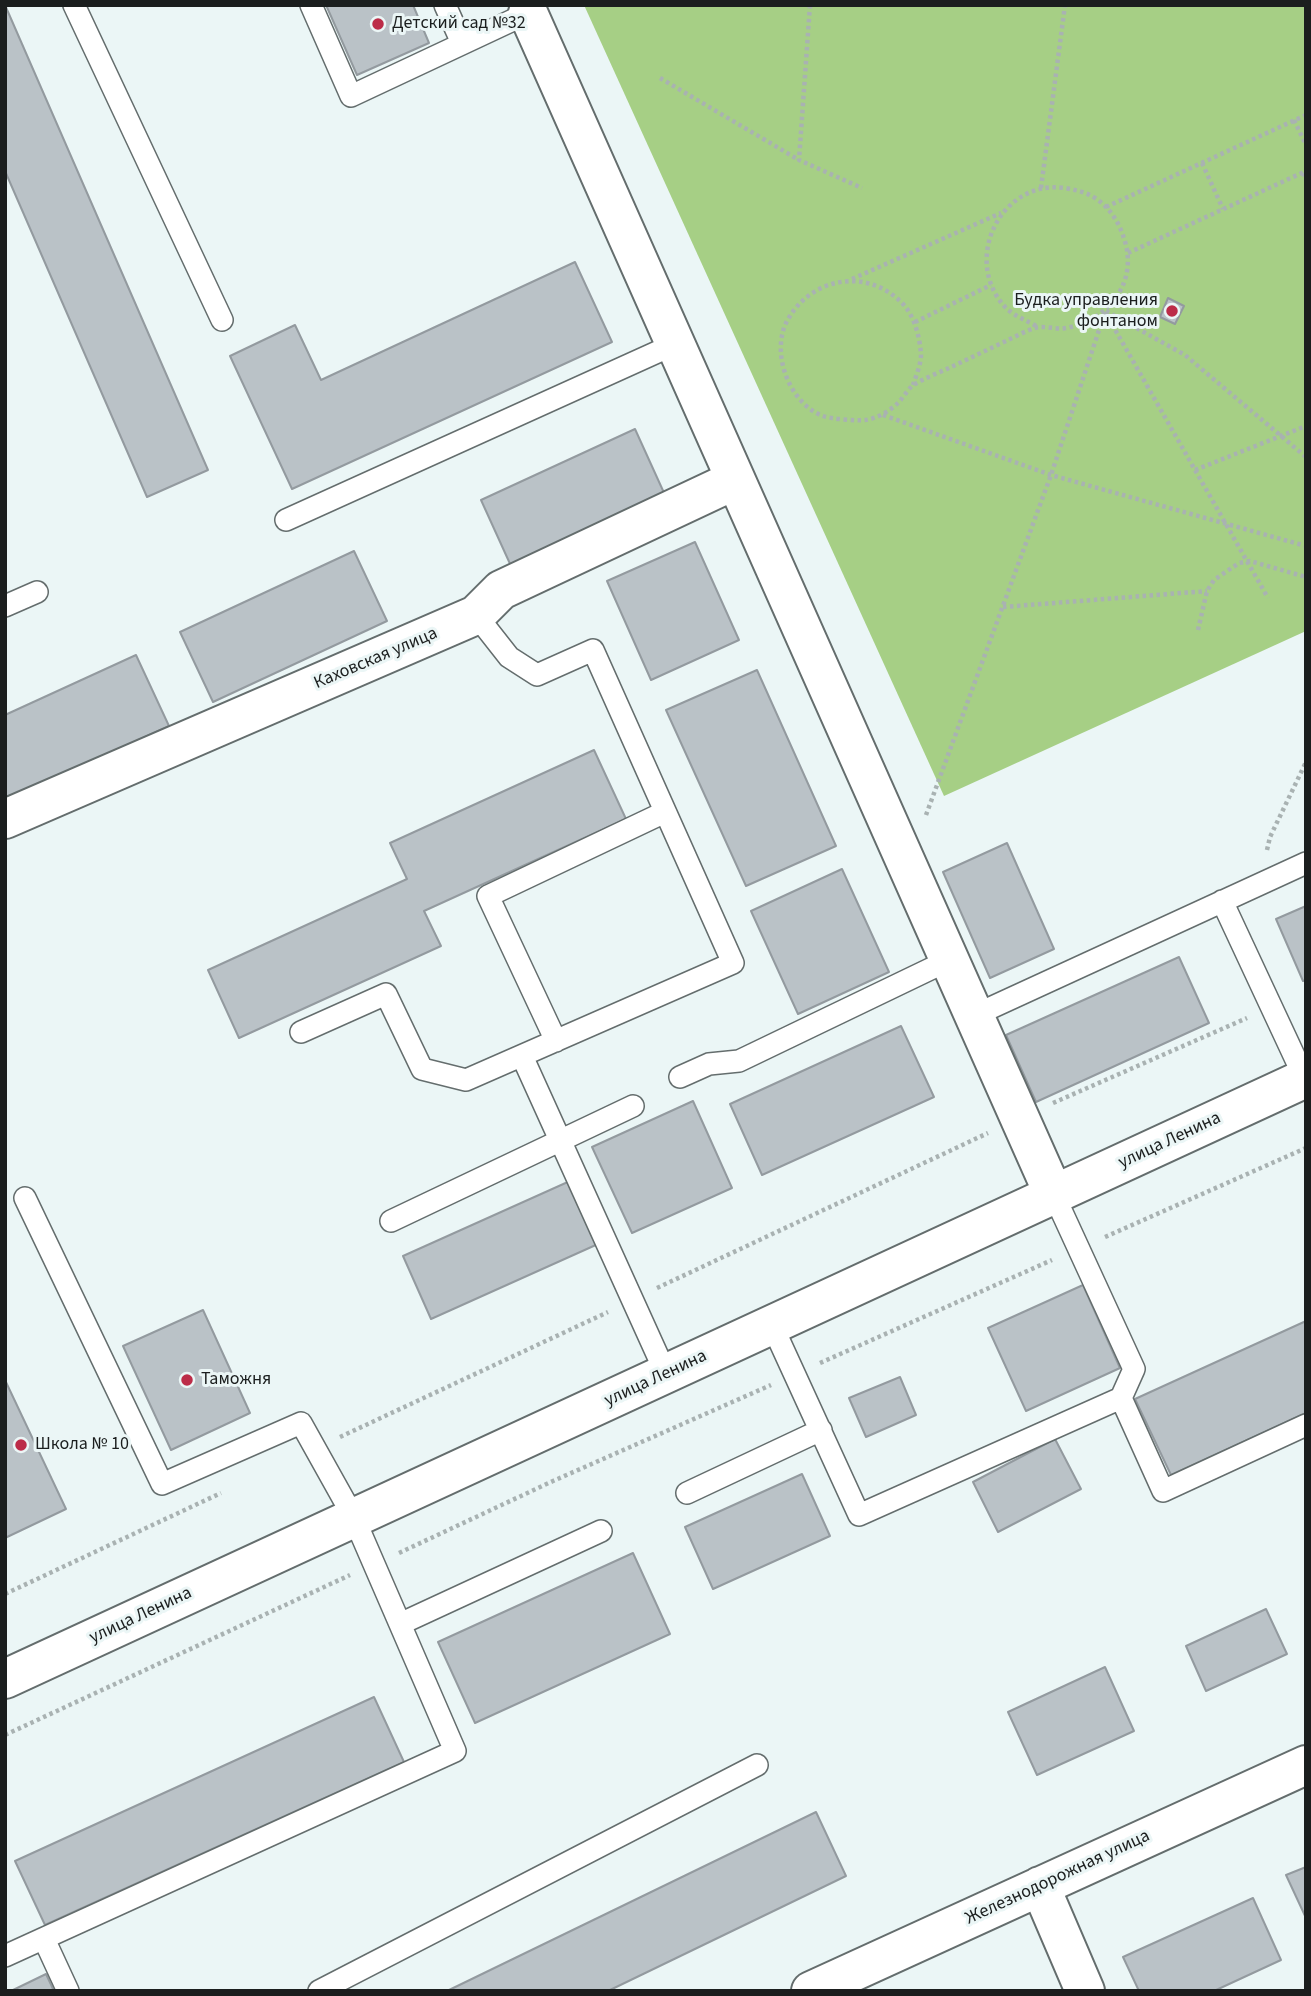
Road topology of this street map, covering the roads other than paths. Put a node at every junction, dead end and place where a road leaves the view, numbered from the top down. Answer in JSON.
{"nodes":[{"id":1,"x":74,"y":5,"type":"edge"},
{"id":2,"x":311,"y":5,"type":"edge"},
{"id":3,"x":445,"y":5,"type":"edge"},
{"id":4,"x":528,"y":13,"type":"joint"},
{"id":5,"x":462,"y":43,"type":"junction"},
{"id":6,"x":222,"y":320,"type":"dead end"},
{"id":7,"x":675,"y":344,"type":"junction"},
{"id":8,"x":736,"y":480,"type":"junction"},
{"id":9,"x":286,"y":520,"type":"dead end"},
{"id":10,"x":37,"y":592,"type":"dead end"},
{"id":11,"x":5,"y":606,"type":"edge"},
{"id":12,"x":476,"y":615,"type":"junction"},
{"id":13,"x":665,"y":812,"type":"junction"},
{"id":14,"x":5,"y":819,"type":"edge"},
{"id":15,"x":1306,"y":863,"type":"edge"},
{"id":16,"x":1222,"y":901,"type":"junction"},
{"id":17,"x":949,"y":960,"type":"junction"},
{"id":18,"x":973,"y":1016,"type":"junction"},
{"id":19,"x":302,"y":1032,"type":"dead end"},
{"id":20,"x":556,"y":1041,"type":"junction"},
{"id":21,"x":522,"y":1056,"type":"junction"},
{"id":22,"x":680,"y":1077,"type":"dead end"},
{"id":23,"x":1305,"y":1078,"type":"edge"},
{"id":24,"x":633,"y":1106,"type":"dead end"},
{"id":25,"x":560,"y":1140,"type":"junction"},
{"id":26,"x":1054,"y":1195,"type":"junction"},
{"id":27,"x":25,"y":1198,"type":"dead end"},
{"id":28,"x":391,"y":1221,"type":"dead end"},
{"id":29,"x":772,"y":1325,"type":"junction"},
{"id":30,"x":666,"y":1374,"type":"junction"},
{"id":31,"x":1121,"y":1398,"type":"junction"},
{"id":32,"x":1306,"y":1425,"type":"edge"},
{"id":33,"x":821,"y":1430,"type":"junction"},
{"id":34,"x":687,"y":1493,"type":"dead end"},
{"id":35,"x":354,"y":1518,"type":"junction"},
{"id":36,"x":601,"y":1531,"type":"dead end"},
{"id":37,"x":400,"y":1624,"type":"junction"},
{"id":38,"x":5,"y":1679,"type":"edge"},
{"id":39,"x":757,"y":1765,"type":"dead end"},
{"id":40,"x":1306,"y":1765,"type":"edge"},
{"id":41,"x":1040,"y":1886,"type":"junction"},
{"id":42,"x":44,"y":1939,"type":"junction"},
{"id":43,"x":5,"y":1956,"type":"edge"},
{"id":44,"x":68,"y":1991,"type":"edge"},
{"id":45,"x":319,"y":1991,"type":"edge"},
{"id":46,"x":811,"y":1991,"type":"edge"},
{"id":47,"x":1085,"y":1991,"type":"edge"}],
"edges":[{"from":1,"to":6,"type":"lane"},
{"from":2,"to":5,"type":"lane"},
{"from":3,"to":5,"type":"lane"},
{"from":4,"to":5,"type":"lane"},
{"from":4,"to":7,"type":"street"},
{"from":7,"to":8,"type":"street"},
{"from":7,"to":9,"type":"lane"},
{"from":8,"to":12,"type":"street","name":"Каховская улица"},
{"from":8,"to":17,"type":"street"},
{"from":10,"to":11,"type":"lane"},
{"from":12,"to":13,"type":"lane"},
{"from":12,"to":14,"type":"street","name":"Каховская улица"},
{"from":13,"to":20,"type":"lane"},
{"from":13,"to":20,"type":"lane"},
{"from":15,"to":16,"type":"lane"},
{"from":16,"to":18,"type":"lane"},
{"from":16,"to":23,"type":"lane"},
{"from":17,"to":18,"type":"street"},
{"from":17,"to":22,"type":"lane"},
{"from":18,"to":26,"type":"street"},
{"from":19,"to":21,"type":"lane"},
{"from":20,"to":21,"type":"lane"},
{"from":21,"to":25,"type":"lane"},
{"from":23,"to":26,"type":"street","name":"улица Ленина"},
{"from":24,"to":25,"type":"lane"},
{"from":25,"to":28,"type":"lane"},
{"from":25,"to":30,"type":"lane"},
{"from":26,"to":29,"type":"street","name":"улица Ленина"},
{"from":26,"to":31,"type":"lane"},
{"from":27,"to":35,"type":"lane"},
{"from":29,"to":30,"type":"street","name":"улица Ленина"},
{"from":29,"to":33,"type":"lane"},
{"from":30,"to":35,"type":"street","name":"улица Ленина"},
{"from":31,"to":32,"type":"lane"},
{"from":31,"to":33,"type":"lane"},
{"from":33,"to":34,"type":"lane"},
{"from":35,"to":37,"type":"lane"},
{"from":35,"to":38,"type":"street","name":"улица Ленина"},
{"from":36,"to":37,"type":"lane"},
{"from":37,"to":42,"type":"lane"},
{"from":39,"to":45,"type":"lane"},
{"from":40,"to":41,"type":"street","name":"Железнодорожная улица"},
{"from":41,"to":46,"type":"street","name":"Железнодорожная улица"},
{"from":41,"to":47,"type":"street"},
{"from":42,"to":43,"type":"lane"},
{"from":42,"to":44,"type":"lane"}]}
